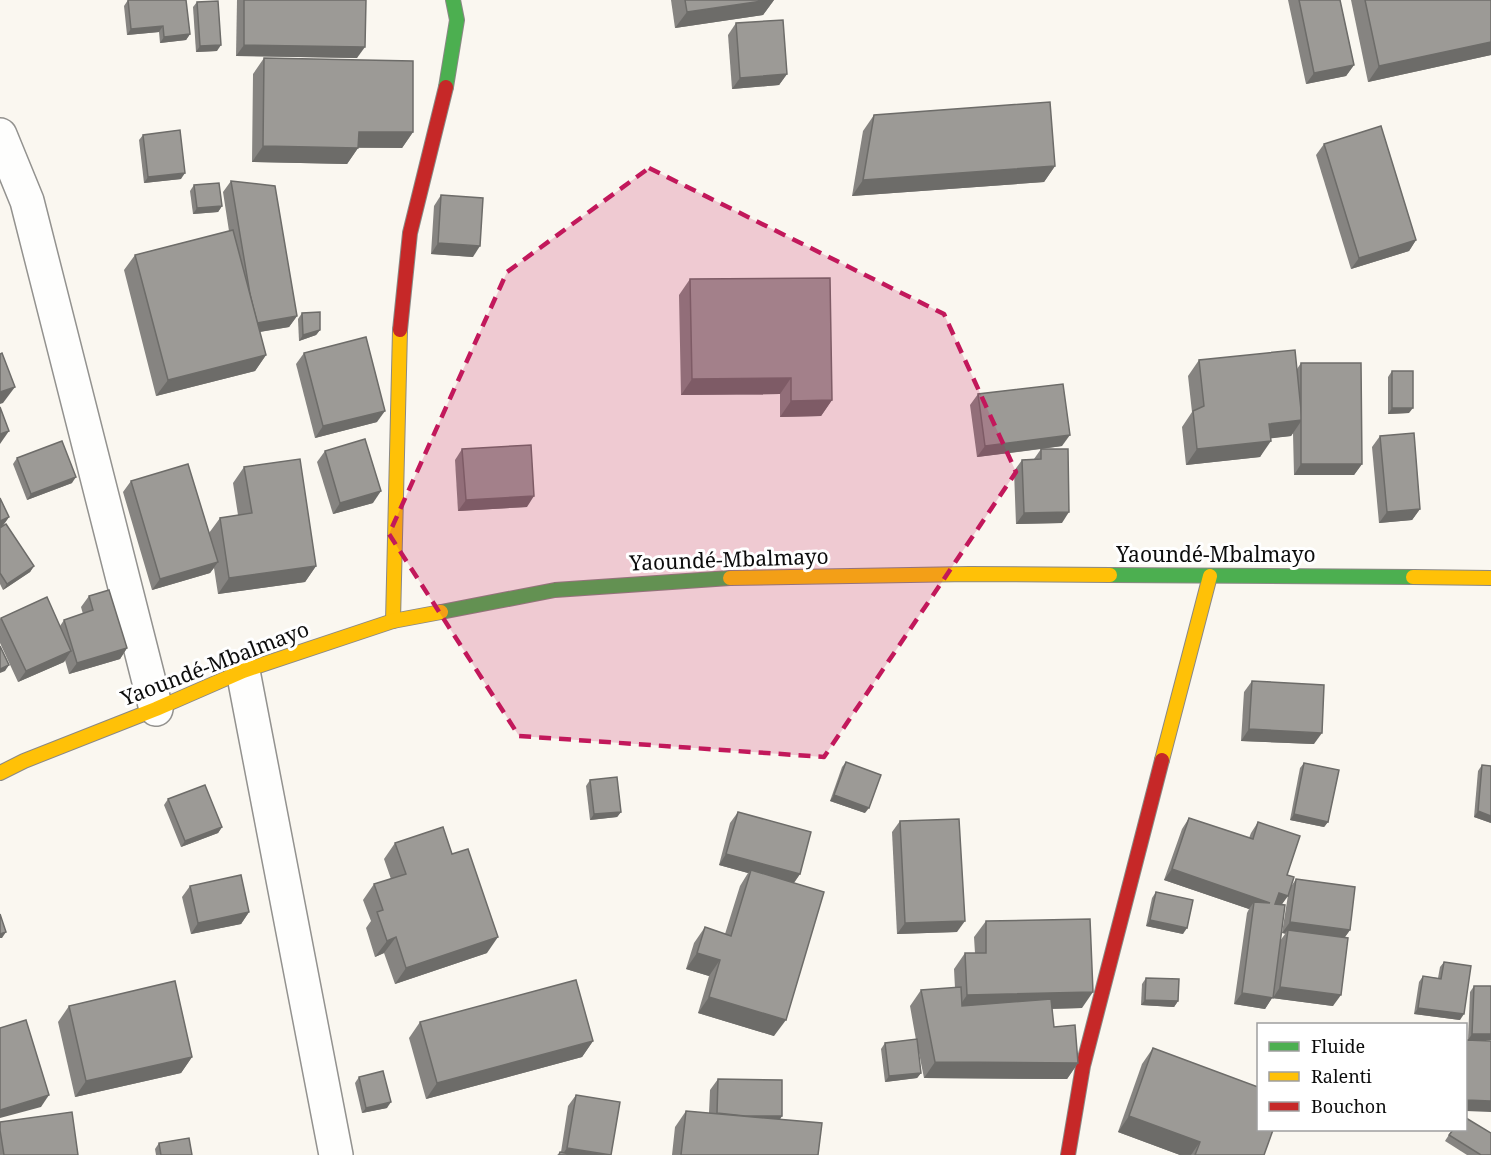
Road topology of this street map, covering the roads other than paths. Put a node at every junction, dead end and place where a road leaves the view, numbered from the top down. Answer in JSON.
{"nodes":[{"id":1,"x":453,"y":0,"type":"edge"},
{"id":2,"x":0,"y":135,"type":"edge"},
{"id":3,"x":1210,"y":576,"type":"junction"},
{"id":4,"x":1491,"y":578,"type":"edge"},
{"id":5,"x":393,"y":621,"type":"junction"},
{"id":6,"x":243,"y":671,"type":"junction"},
{"id":7,"x":156,"y":709,"type":"junction"},
{"id":8,"x":0,"y":773,"type":"edge"},
{"id":9,"x":336,"y":1155,"type":"edge"},
{"id":10,"x":1068,"y":1155,"type":"edge"}],
"edges":[{"from":1,"to":5,"type":"main road"},
{"from":2,"to":7,"type":"street"},
{"from":3,"to":4,"type":"main road","name":"Yaoundé-Mbalmayo"},
{"from":3,"to":5,"type":"main road","name":"Yaoundé-Mbalmayo"},
{"from":3,"to":10,"type":"main road"},
{"from":5,"to":6,"type":"main road","name":"Yaoundé-Mbalmayo"},
{"from":6,"to":7,"type":"main road","name":"Yaoundé-Mbalmayo"},
{"from":6,"to":9,"type":"street"},
{"from":7,"to":8,"type":"main road","name":"Yaoundé-Mbalmayo"}]}
